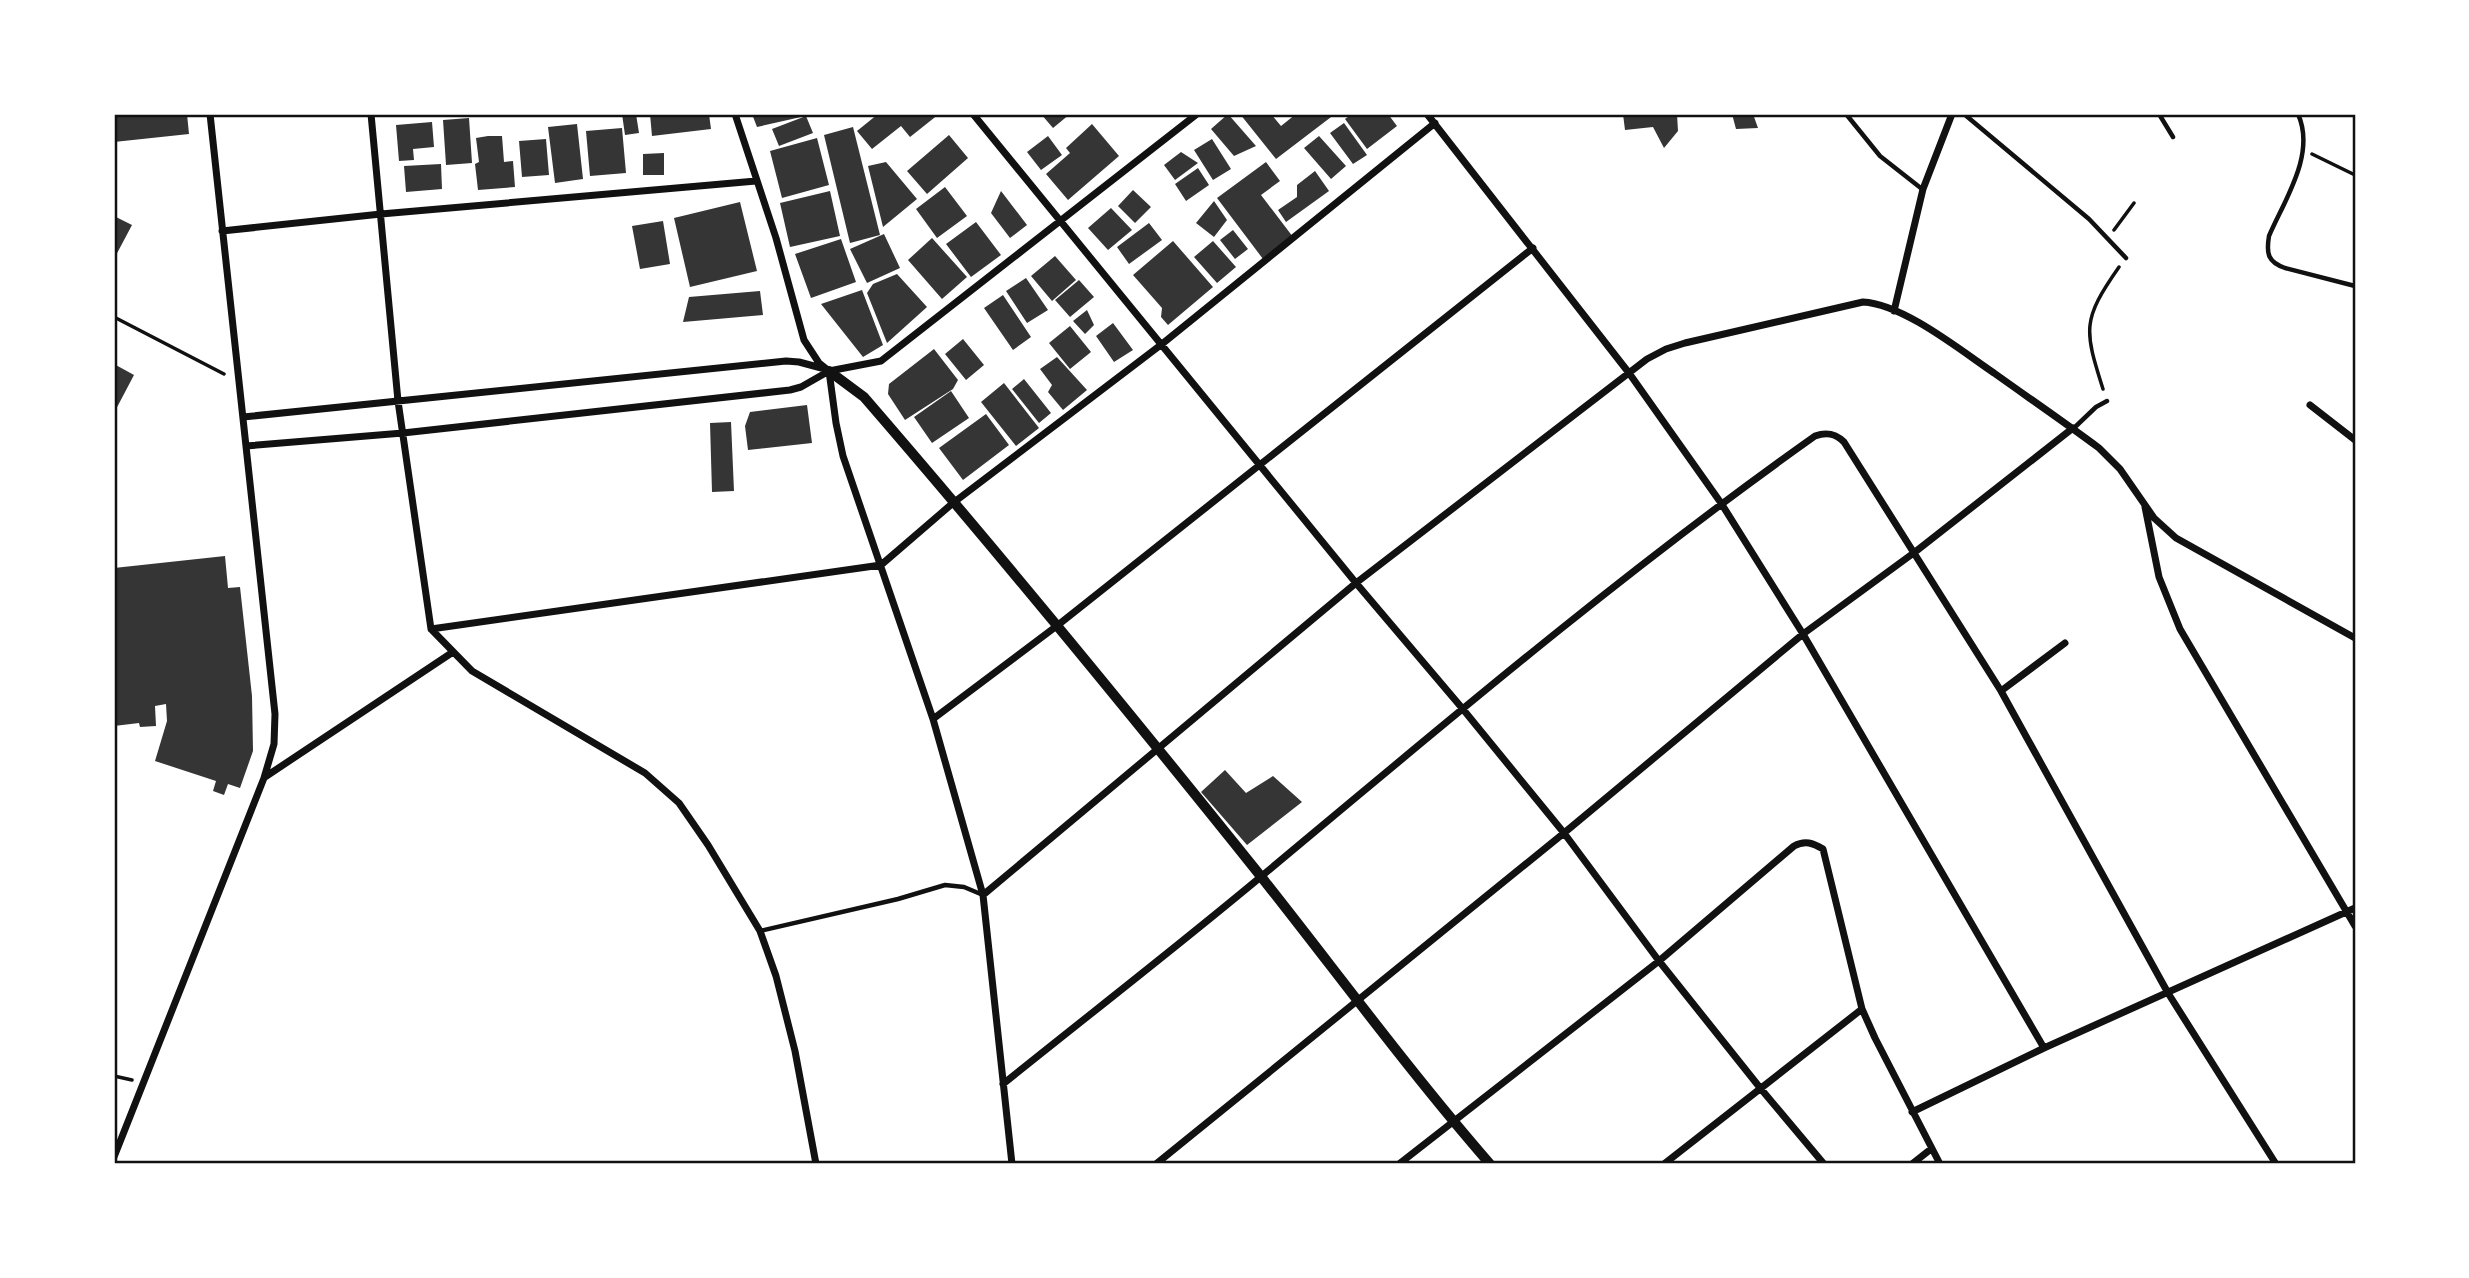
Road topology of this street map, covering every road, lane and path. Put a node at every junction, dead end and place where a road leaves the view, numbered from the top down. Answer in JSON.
{"nodes":[{"id":1,"x":210,"y":114,"type":"edge"},
{"id":2,"x":371,"y":114,"type":"edge"},
{"id":3,"x":735,"y":114,"type":"edge"},
{"id":4,"x":973,"y":114,"type":"edge"},
{"id":5,"x":1197,"y":114,"type":"edge"},
{"id":6,"x":1427,"y":114,"type":"edge"},
{"id":7,"x":1846,"y":114,"type":"edge"},
{"id":8,"x":1952,"y":114,"type":"edge"},
{"id":9,"x":1964,"y":114,"type":"edge"},
{"id":10,"x":2159,"y":114,"type":"edge"},
{"id":11,"x":2298,"y":114,"type":"edge"},
{"id":12,"x":1435,"y":123,"type":"junction"},
{"id":13,"x":2173,"y":137,"type":"dead end"},
{"id":14,"x":2304,"y":149,"type":"junction"},
{"id":15,"x":2355,"y":175,"type":"edge"},
{"id":16,"x":756,"y":181,"type":"junction"},
{"id":17,"x":1923,"y":189,"type":"junction"},
{"id":18,"x":2134,"y":203,"type":"dead end"},
{"id":19,"x":382,"y":214,"type":"junction"},
{"id":20,"x":1061,"y":220,"type":"junction"},
{"id":21,"x":222,"y":231,"type":"junction"},
{"id":22,"x":2109,"y":237,"type":"junction"},
{"id":23,"x":1534,"y":248,"type":"junction"},
{"id":24,"x":2126,"y":258,"type":"joint"},
{"id":25,"x":2355,"y":286,"type":"edge"},
{"id":26,"x":1894,"y":311,"type":"junction"},
{"id":27,"x":114,"y":317,"type":"edge"},
{"id":28,"x":1162,"y":344,"type":"junction"},
{"id":29,"x":829,"y":371,"type":"junction"},
{"id":30,"x":1629,"y":373,"type":"junction"},
{"id":31,"x":239,"y":381,"type":"junction"},
{"id":32,"x":398,"y":401,"type":"junction"},
{"id":33,"x":2107,"y":401,"type":"joint"},
{"id":34,"x":2310,"y":405,"type":"dead end"},
{"id":35,"x":243,"y":417,"type":"junction"},
{"id":36,"x":2073,"y":428,"type":"junction"},
{"id":37,"x":402,"y":433,"type":"junction"},
{"id":38,"x":2355,"y":440,"type":"edge"},
{"id":39,"x":246,"y":446,"type":"junction"},
{"id":40,"x":1259,"y":465,"type":"junction"},
{"id":41,"x":953,"y":503,"type":"junction"},
{"id":42,"x":1721,"y":503,"type":"junction"},
{"id":43,"x":2144,"y":506,"type":"junction"},
{"id":44,"x":1915,"y":552,"type":"junction"},
{"id":45,"x":881,"y":565,"type":"junction"},
{"id":46,"x":1356,"y":583,"type":"junction"},
{"id":47,"x":1058,"y":625,"type":"junction"},
{"id":48,"x":431,"y":629,"type":"junction"},
{"id":49,"x":1804,"y":634,"type":"junction"},
{"id":50,"x":2355,"y":638,"type":"edge"},
{"id":51,"x":2065,"y":643,"type":"dead end"},
{"id":52,"x":453,"y":652,"type":"junction"},
{"id":53,"x":2001,"y":691,"type":"junction"},
{"id":54,"x":1462,"y":708,"type":"junction"},
{"id":55,"x":933,"y":719,"type":"junction"},
{"id":56,"x":1157,"y":748,"type":"junction"},
{"id":57,"x":264,"y":778,"type":"junction"},
{"id":58,"x":1564,"y":833,"type":"junction"},
{"id":59,"x":1261,"y":876,"type":"junction"},
{"id":60,"x":984,"y":895,"type":"junction"},
{"id":61,"x":2355,"y":908,"type":"edge"},
{"id":62,"x":2346,"y":911,"type":"junction"},
{"id":63,"x":2355,"y":926,"type":"edge"},
{"id":64,"x":760,"y":931,"type":"junction"},
{"id":65,"x":1659,"y":961,"type":"junction"},
{"id":66,"x":2168,"y":993,"type":"junction"},
{"id":67,"x":1357,"y":1000,"type":"junction"},
{"id":68,"x":1862,"y":1009,"type":"junction"},
{"id":69,"x":2044,"y":1048,"type":"junction"},
{"id":70,"x":1003,"y":1084,"type":"junction"},
{"id":71,"x":1761,"y":1089,"type":"junction"},
{"id":72,"x":1912,"y":1112,"type":"junction"},
{"id":73,"x":1453,"y":1121,"type":"junction"},
{"id":74,"x":1931,"y":1149,"type":"junction"},
{"id":75,"x":114,"y":1157,"type":"edge"},
{"id":76,"x":817,"y":1164,"type":"edge"},
{"id":77,"x":1012,"y":1164,"type":"edge"},
{"id":78,"x":1156,"y":1164,"type":"edge"},
{"id":79,"x":1399,"y":1164,"type":"edge"},
{"id":80,"x":1490,"y":1164,"type":"edge"},
{"id":81,"x":1664,"y":1164,"type":"edge"},
{"id":82,"x":1824,"y":1164,"type":"edge"},
{"id":83,"x":1912,"y":1164,"type":"edge"},
{"id":84,"x":1940,"y":1164,"type":"edge"},
{"id":85,"x":2277,"y":1164,"type":"edge"}],
"edges":[{"from":1,"to":21,"type":"street"},
{"from":2,"to":19,"type":"street"},
{"from":3,"to":16,"type":"street"},
{"from":4,"to":20,"type":"street"},
{"from":5,"to":20,"type":"street"},
{"from":6,"to":12,"type":"street"},
{"from":7,"to":17,"type":"lane"},
{"from":8,"to":17,"type":"street"},
{"from":9,"to":22,"type":"lane"},
{"from":10,"to":13,"type":"lane"},
{"from":11,"to":14,"type":"lane"},
{"from":12,"to":23,"type":"street"},
{"from":12,"to":28,"type":"street"},
{"from":14,"to":15,"type":"path"},
{"from":14,"to":25,"type":"lane"},
{"from":16,"to":19,"type":"street"},
{"from":16,"to":29,"type":"street"},
{"from":17,"to":26,"type":"street"},
{"from":18,"to":22,"type":"path"},
{"from":19,"to":21,"type":"street"},
{"from":19,"to":32,"type":"street"},
{"from":20,"to":28,"type":"street"},
{"from":20,"to":29,"type":"street"},
{"from":21,"to":31,"type":"street"},
{"from":22,"to":24,"type":"lane"},
{"from":23,"to":30,"type":"street"},
{"from":23,"to":40,"type":"street"},
{"from":24,"to":33,"type":"path"},
{"from":26,"to":30,"type":"street"},
{"from":26,"to":36,"type":"street"},
{"from":27,"to":31,"type":"path"},
{"from":28,"to":40,"type":"street"},
{"from":28,"to":41,"type":"street"},
{"from":29,"to":32,"type":"street"},
{"from":29,"to":37,"type":"street"},
{"from":29,"to":41,"type":"street"},
{"from":29,"to":45,"type":"street"},
{"from":30,"to":42,"type":"street"},
{"from":30,"to":46,"type":"street"},
{"from":31,"to":35,"type":"street"},
{"from":32,"to":35,"type":"street"},
{"from":32,"to":37,"type":"street"},
{"from":33,"to":36,"type":"lane"},
{"from":34,"to":38,"type":"street"},
{"from":35,"to":39,"type":"street"},
{"from":36,"to":43,"type":"street"},
{"from":36,"to":44,"type":"street"},
{"from":37,"to":39,"type":"street"},
{"from":37,"to":48,"type":"street"},
{"from":39,"to":57,"type":"street"},
{"from":40,"to":46,"type":"street"},
{"from":40,"to":47,"type":"street"},
{"from":41,"to":45,"type":"street"},
{"from":41,"to":47,"type":"street"},
{"from":42,"to":44,"type":"street"},
{"from":42,"to":49,"type":"street"},
{"from":42,"to":54,"type":"street"},
{"from":43,"to":50,"type":"street"},
{"from":43,"to":62,"type":"street"},
{"from":44,"to":49,"type":"street"},
{"from":44,"to":53,"type":"street"},
{"from":45,"to":48,"type":"street"},
{"from":45,"to":55,"type":"street"},
{"from":46,"to":54,"type":"street"},
{"from":46,"to":56,"type":"street"},
{"from":47,"to":55,"type":"street"},
{"from":47,"to":56,"type":"street"},
{"from":48,"to":52,"type":"street"},
{"from":49,"to":58,"type":"street"},
{"from":49,"to":69,"type":"street"},
{"from":51,"to":53,"type":"street"},
{"from":52,"to":57,"type":"street"},
{"from":52,"to":64,"type":"street"},
{"from":53,"to":66,"type":"street"},
{"from":54,"to":58,"type":"street"},
{"from":54,"to":59,"type":"street"},
{"from":55,"to":60,"type":"street"},
{"from":56,"to":59,"type":"street"},
{"from":56,"to":60,"type":"street"},
{"from":57,"to":75,"type":"street"},
{"from":58,"to":65,"type":"street"},
{"from":58,"to":67,"type":"street"},
{"from":59,"to":67,"type":"street"},
{"from":59,"to":70,"type":"street"},
{"from":60,"to":64,"type":"lane"},
{"from":60,"to":70,"type":"street"},
{"from":61,"to":62,"type":"street"},
{"from":62,"to":63,"type":"street"},
{"from":62,"to":66,"type":"street"},
{"from":64,"to":76,"type":"street"},
{"from":65,"to":68,"type":"street"},
{"from":65,"to":71,"type":"street"},
{"from":65,"to":73,"type":"street"},
{"from":66,"to":69,"type":"street"},
{"from":66,"to":85,"type":"street"},
{"from":67,"to":73,"type":"street"},
{"from":67,"to":78,"type":"street"},
{"from":68,"to":71,"type":"street"},
{"from":68,"to":72,"type":"street"},
{"from":69,"to":72,"type":"street"},
{"from":70,"to":77,"type":"street"},
{"from":71,"to":81,"type":"street"},
{"from":71,"to":82,"type":"street"},
{"from":72,"to":74,"type":"street"},
{"from":73,"to":79,"type":"street"},
{"from":73,"to":80,"type":"street"},
{"from":74,"to":83,"type":"street"},
{"from":74,"to":84,"type":"street"}]}
